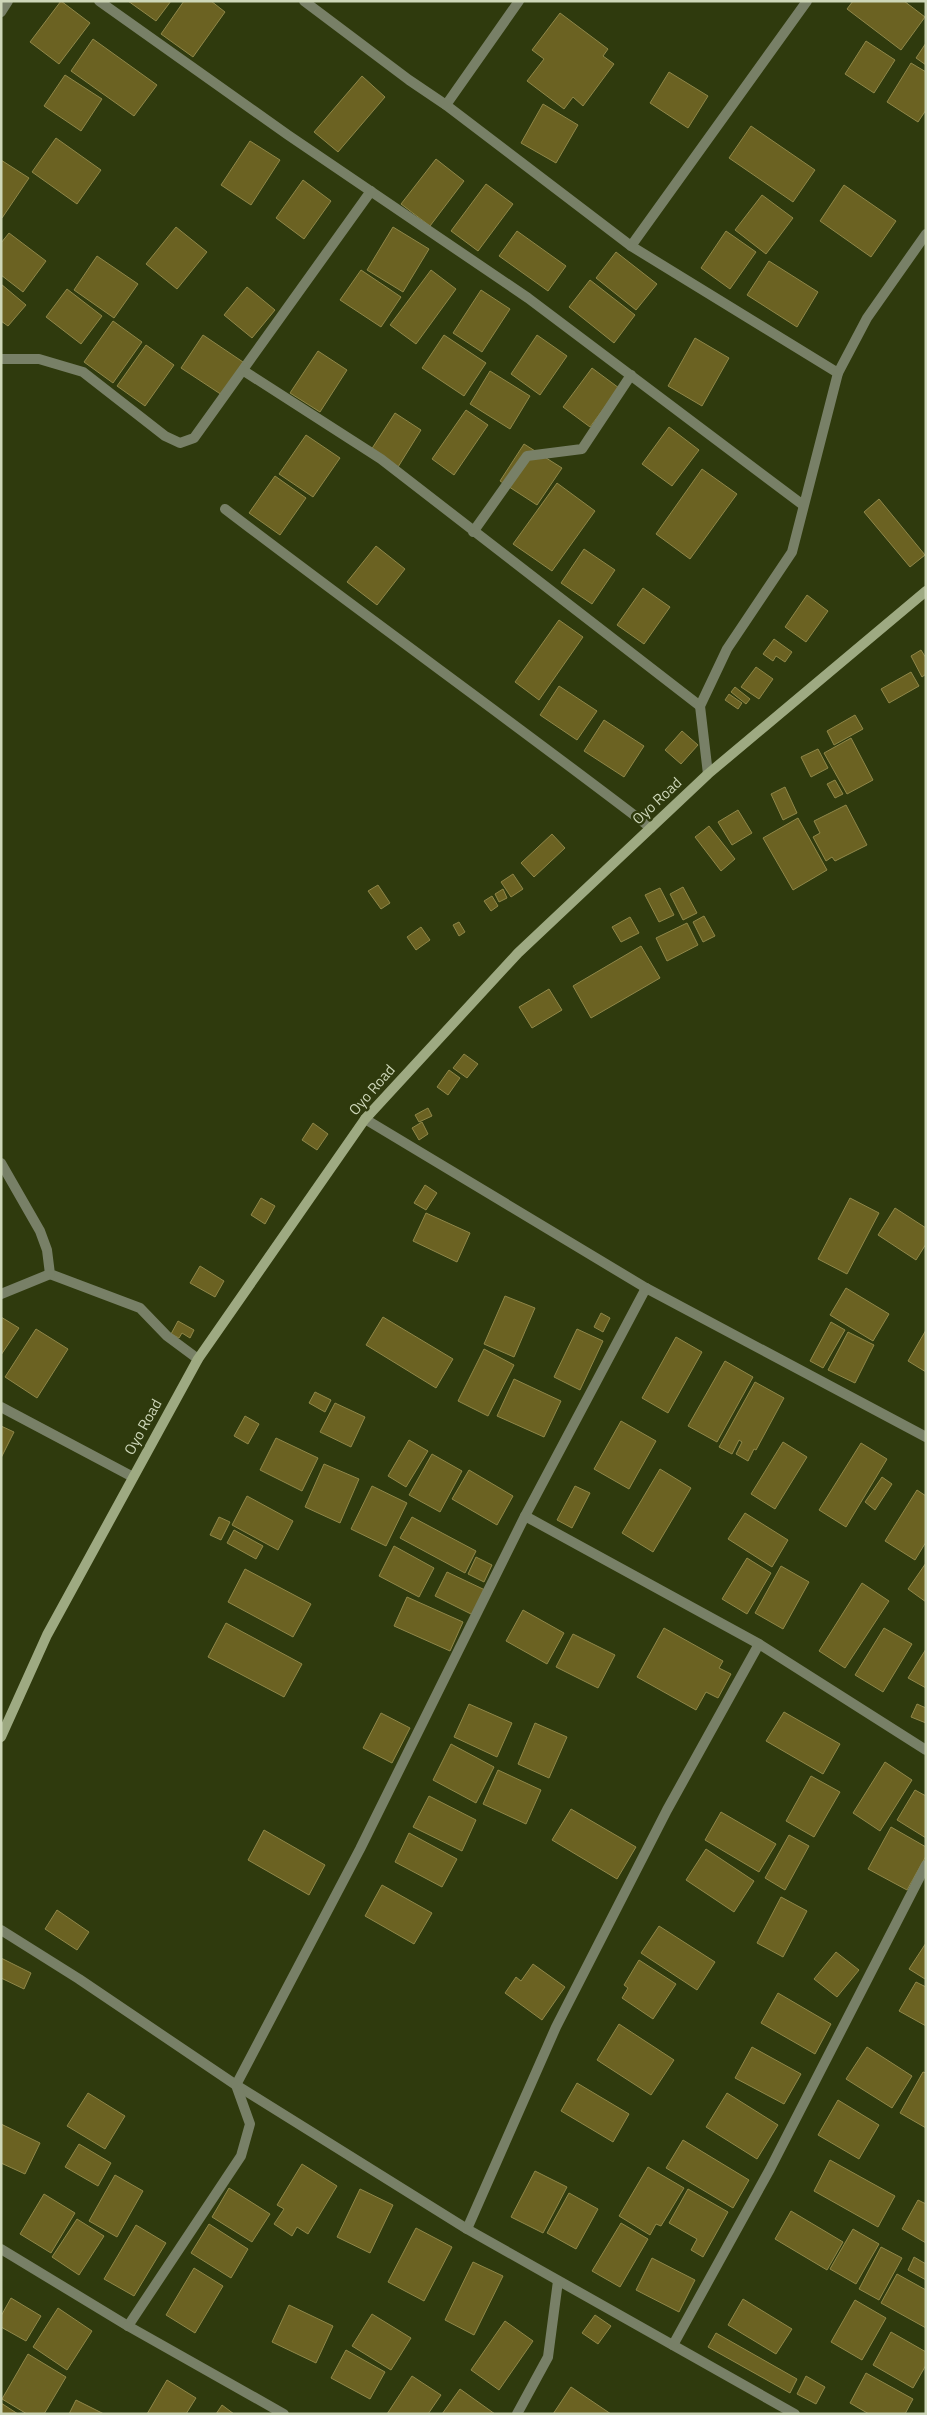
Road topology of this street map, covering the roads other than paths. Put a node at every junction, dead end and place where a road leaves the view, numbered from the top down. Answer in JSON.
{"nodes":[{"id":1,"x":8,"y":1,"type":"edge"},
{"id":2,"x":99,"y":1,"type":"edge"},
{"id":3,"x":304,"y":1,"type":"edge"},
{"id":4,"x":519,"y":1,"type":"edge"},
{"id":5,"x":807,"y":1,"type":"edge"},
{"id":6,"x":1,"y":12,"type":"edge"},
{"id":7,"x":446,"y":105,"type":"junction"},
{"id":8,"x":371,"y":191,"type":"junction"},
{"id":9,"x":926,"y":234,"type":"edge"},
{"id":10,"x":630,"y":246,"type":"junction"},
{"id":11,"x":1,"y":359,"type":"edge"},
{"id":12,"x":244,"y":371,"type":"junction"},
{"id":13,"x":838,"y":373,"type":"junction"},
{"id":14,"x":631,"y":375,"type":"junction"},
{"id":15,"x":803,"y":505,"type":"junction"},
{"id":16,"x":225,"y":509,"type":"dead end"},
{"id":17,"x":473,"y":532,"type":"junction"},
{"id":18,"x":926,"y":591,"type":"edge"},
{"id":19,"x":700,"y":706,"type":"junction"},
{"id":20,"x":708,"y":774,"type":"junction"},
{"id":21,"x":651,"y":828,"type":"junction"},
{"id":22,"x":365,"y":1119,"type":"junction"},
{"id":23,"x":1,"y":1163,"type":"edge"},
{"id":24,"x":50,"y":1274,"type":"junction"},
{"id":25,"x":646,"y":1288,"type":"junction"},
{"id":26,"x":1,"y":1294,"type":"edge"},
{"id":27,"x":198,"y":1359,"type":"junction"},
{"id":28,"x":1,"y":1406,"type":"edge"},
{"id":29,"x":926,"y":1438,"type":"edge"},
{"id":30,"x":133,"y":1477,"type":"junction"},
{"id":31,"x":525,"y":1516,"type":"junction"},
{"id":32,"x":759,"y":1644,"type":"junction"},
{"id":33,"x":1,"y":1737,"type":"edge"},
{"id":34,"x":926,"y":1750,"type":"edge"},
{"id":35,"x":926,"y":1865,"type":"edge"},
{"id":36,"x":1,"y":1930,"type":"edge"},
{"id":37,"x":236,"y":2085,"type":"junction"},
{"id":38,"x":467,"y":2229,"type":"junction"},
{"id":39,"x":1,"y":2249,"type":"edge"},
{"id":40,"x":558,"y":2281,"type":"junction"},
{"id":41,"x":128,"y":2326,"type":"junction"},
{"id":42,"x":673,"y":2345,"type":"junction"},
{"id":43,"x":284,"y":2414,"type":"edge"},
{"id":44,"x":517,"y":2414,"type":"edge"},
{"id":45,"x":794,"y":2414,"type":"edge"}],
"edges":[{"from":1,"to":6,"type":"street"},
{"from":2,"to":8,"type":"street"},
{"from":3,"to":7,"type":"street"},
{"from":4,"to":7,"type":"street"},
{"from":5,"to":10,"type":"street"},
{"from":7,"to":10,"type":"street"},
{"from":8,"to":12,"type":"street"},
{"from":8,"to":14,"type":"street"},
{"from":9,"to":13,"type":"street"},
{"from":10,"to":13,"type":"street"},
{"from":11,"to":12,"type":"street"},
{"from":12,"to":17,"type":"street"},
{"from":13,"to":15,"type":"street"},
{"from":14,"to":15,"type":"street"},
{"from":14,"to":17,"type":"street"},
{"from":15,"to":19,"type":"street"},
{"from":16,"to":21,"type":"street"},
{"from":17,"to":19,"type":"street"},
{"from":18,"to":20,"type":"street","name":"Oyo Road"},
{"from":19,"to":20,"type":"street"},
{"from":20,"to":21,"type":"street","name":"Oyo Road"},
{"from":21,"to":22,"type":"street","name":"Oyo Road"},
{"from":22,"to":25,"type":"street"},
{"from":22,"to":27,"type":"street","name":"Oyo Road"},
{"from":23,"to":24,"type":"street"},
{"from":24,"to":26,"type":"street"},
{"from":24,"to":27,"type":"street"},
{"from":25,"to":29,"type":"street"},
{"from":25,"to":31,"type":"street"},
{"from":27,"to":30,"type":"street","name":"Oyo Road"},
{"from":28,"to":30,"type":"street"},
{"from":30,"to":33,"type":"street","name":"Oyo Road"},
{"from":31,"to":32,"type":"street"},
{"from":31,"to":37,"type":"street"},
{"from":32,"to":34,"type":"street"},
{"from":32,"to":38,"type":"street"},
{"from":35,"to":42,"type":"street"},
{"from":36,"to":37,"type":"street"},
{"from":37,"to":38,"type":"street"},
{"from":37,"to":41,"type":"street"},
{"from":38,"to":40,"type":"street"},
{"from":39,"to":41,"type":"street"},
{"from":40,"to":42,"type":"street"},
{"from":40,"to":44,"type":"street"},
{"from":41,"to":43,"type":"street"},
{"from":42,"to":45,"type":"street"}]}
